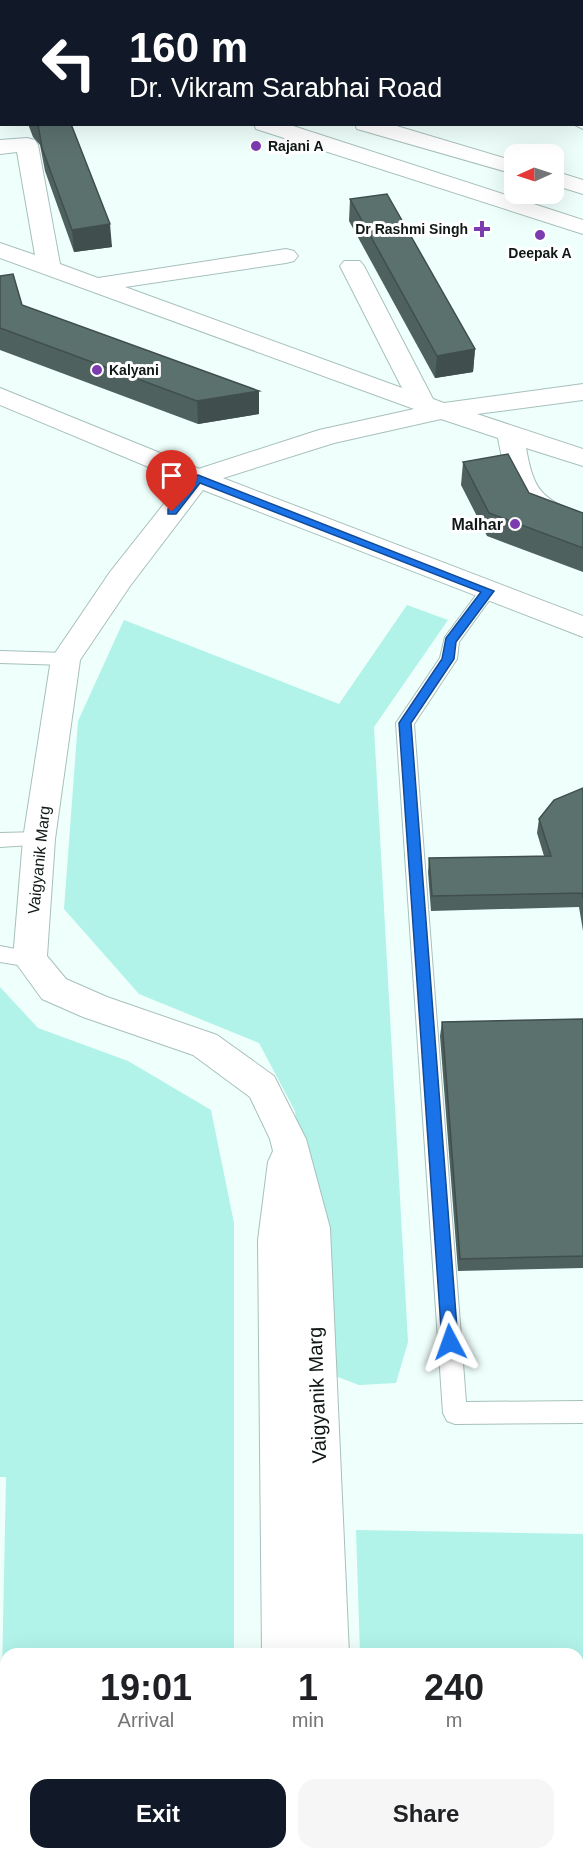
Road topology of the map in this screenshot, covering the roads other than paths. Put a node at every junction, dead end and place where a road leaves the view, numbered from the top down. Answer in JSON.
{"nodes":[{"id":1,"x":270,"y":126,"type":"edge"},
{"id":2,"x":377,"y":126,"type":"edge"},
{"id":3,"x":394,"y":129,"type":"edge"},
{"id":4,"x":0,"y":147,"type":"edge"},
{"id":5,"x":504,"y":165,"type":"edge"},
{"id":6,"x":564,"y":181,"type":"edge"},
{"id":7,"x":583,"y":186,"type":"edge"},
{"id":8,"x":583,"y":227,"type":"edge"},
{"id":9,"x":0,"y":250,"type":"edge"},
{"id":10,"x":286,"y":256,"type":"dead end"},
{"id":11,"x":49,"y":266,"type":"junction"},
{"id":12,"x":352,"y":266,"type":"dead end"},
{"id":13,"x":99,"y":284,"type":"junction"},
{"id":14,"x":583,"y":393,"type":"edge"},
{"id":15,"x":0,"y":396,"type":"edge"},
{"id":16,"x":432,"y":407,"type":"junction"},
{"id":17,"x":510,"y":434,"type":"junction"},
{"id":18,"x":583,"y":458,"type":"edge"},
{"id":19,"x":198,"y":478,"type":"junction"},
{"id":20,"x":583,"y":525,"type":"edge"},
{"id":21,"x":488,"y":591,"type":"junction"},
{"id":22,"x":583,"y":627,"type":"edge"},
{"id":23,"x":0,"y":657,"type":"edge"},
{"id":24,"x":66,"y":659,"type":"junction"},
{"id":25,"x":39,"y":839,"type":"junction"},
{"id":26,"x":0,"y":840,"type":"edge"},
{"id":27,"x":0,"y":954,"type":"edge"},
{"id":28,"x":30,"y":959,"type":"junction"},
{"id":29,"x":288,"y":1139,"type":"junction"},
{"id":30,"x":583,"y":1412,"type":"edge"},
{"id":31,"x":284,"y":1648,"type":"edge"},
{"id":32,"x":327,"y":1648,"type":"edge"}],
"edges":[{"from":1,"to":8,"type":"street"},
{"from":2,"to":3,"type":"street"},
{"from":3,"to":5,"type":"street"},
{"from":4,"to":11,"type":"street"},
{"from":6,"to":7,"type":"street"},
{"from":9,"to":11,"type":"street"},
{"from":10,"to":13,"type":"street"},
{"from":11,"to":13,"type":"street"},
{"from":12,"to":16,"type":"street"},
{"from":13,"to":16,"type":"street"},
{"from":14,"to":16,"type":"street"},
{"from":15,"to":19,"type":"street"},
{"from":16,"to":17,"type":"street"},
{"from":16,"to":19,"type":"street"},
{"from":17,"to":18,"type":"street"},
{"from":17,"to":20,"type":"street"},
{"from":19,"to":21,"type":"street"},
{"from":19,"to":24,"type":"street","name":"Vaigyanik Marg"},
{"from":21,"to":22,"type":"street"},
{"from":21,"to":30,"type":"lane"},
{"from":23,"to":24,"type":"lane"},
{"from":24,"to":25,"type":"street","name":"Vaigyanik Marg"},
{"from":25,"to":26,"type":"lane"},
{"from":25,"to":28,"type":"street","name":"Vaigyanik Marg"},
{"from":27,"to":28,"type":"lane"},
{"from":28,"to":29,"type":"street","name":"Vaigyanik Marg"},
{"from":29,"to":31,"type":"street","name":"Vaigyanik Marg"},
{"from":29,"to":32,"type":"street","name":"Vaigyanik Marg"}]}
